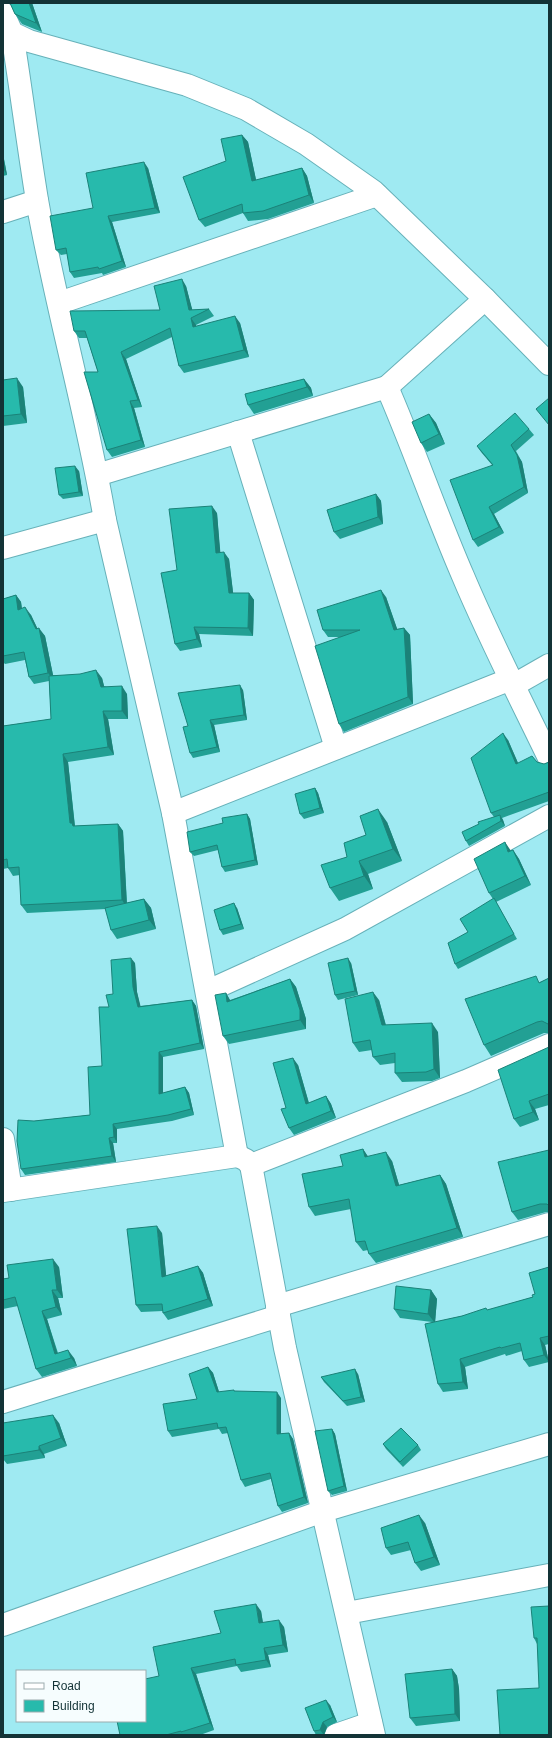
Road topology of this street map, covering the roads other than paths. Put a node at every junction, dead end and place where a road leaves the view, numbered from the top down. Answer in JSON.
{"nodes":[{"id":1,"x":3,"y":13,"type":"edge"},
{"id":2,"x":12,"y":33,"type":"junction"},
{"id":3,"x":377,"y":195,"type":"junction"},
{"id":4,"x":37,"y":201,"type":"junction"},
{"id":5,"x":3,"y":212,"type":"edge"},
{"id":6,"x":485,"y":300,"type":"junction"},
{"id":7,"x":59,"y":303,"type":"junction"},
{"id":8,"x":549,"y":364,"type":"edge"},
{"id":9,"x":387,"y":387,"type":"junction"},
{"id":10,"x":238,"y":432,"type":"junction"},
{"id":11,"x":97,"y":475,"type":"junction"},
{"id":12,"x":105,"y":520,"type":"junction"},
{"id":13,"x":3,"y":548,"type":"edge"},
{"id":14,"x":549,"y":665,"type":"edge"},
{"id":15,"x":512,"y":682,"type":"junction"},
{"id":16,"x":336,"y":748,"type":"junction"},
{"id":17,"x":549,"y":758,"type":"edge"},
{"id":18,"x":173,"y":813,"type":"junction"},
{"id":19,"x":549,"y":816,"type":"edge"},
{"id":20,"x":208,"y":991,"type":"junction"},
{"id":21,"x":549,"y":1045,"type":"edge"},
{"id":22,"x":3,"y":1139,"type":"edge"},
{"id":23,"x":244,"y":1160,"type":"junction"},
{"id":24,"x":7,"y":1191,"type":"edge"},
{"id":25,"x":549,"y":1224,"type":"edge"},
{"id":26,"x":278,"y":1311,"type":"junction"},
{"id":27,"x":3,"y":1402,"type":"edge"},
{"id":28,"x":549,"y":1444,"type":"edge"},
{"id":29,"x":323,"y":1511,"type":"junction"},
{"id":30,"x":549,"y":1575,"type":"edge"},
{"id":31,"x":347,"y":1613,"type":"junction"},
{"id":32,"x":3,"y":1625,"type":"edge"},
{"id":33,"x":373,"y":1729,"type":"edge"},
{"id":34,"x":336,"y":1735,"type":"edge"}],
"edges":[{"from":1,"to":2,"type":"street"},
{"from":2,"to":3,"type":"street"},
{"from":2,"to":4,"type":"street"},
{"from":3,"to":6,"type":"street"},
{"from":3,"to":7,"type":"street"},
{"from":4,"to":5,"type":"street"},
{"from":4,"to":7,"type":"street"},
{"from":6,"to":8,"type":"street"},
{"from":6,"to":9,"type":"street"},
{"from":7,"to":11,"type":"street"},
{"from":9,"to":10,"type":"street"},
{"from":9,"to":15,"type":"street"},
{"from":10,"to":11,"type":"street"},
{"from":10,"to":16,"type":"street"},
{"from":11,"to":12,"type":"street"},
{"from":12,"to":13,"type":"street"},
{"from":12,"to":18,"type":"street"},
{"from":14,"to":15,"type":"street"},
{"from":15,"to":16,"type":"street"},
{"from":15,"to":17,"type":"street"},
{"from":16,"to":18,"type":"street"},
{"from":18,"to":20,"type":"street"},
{"from":19,"to":20,"type":"street"},
{"from":20,"to":23,"type":"street"},
{"from":21,"to":23,"type":"street"},
{"from":22,"to":24,"type":"street"},
{"from":23,"to":24,"type":"street"},
{"from":23,"to":26,"type":"street"},
{"from":25,"to":26,"type":"street"},
{"from":26,"to":27,"type":"street"},
{"from":26,"to":29,"type":"street"},
{"from":28,"to":29,"type":"street"},
{"from":29,"to":31,"type":"street"},
{"from":29,"to":32,"type":"street"},
{"from":30,"to":31,"type":"street"},
{"from":31,"to":33,"type":"street"},
{"from":33,"to":34,"type":"street"}]}
